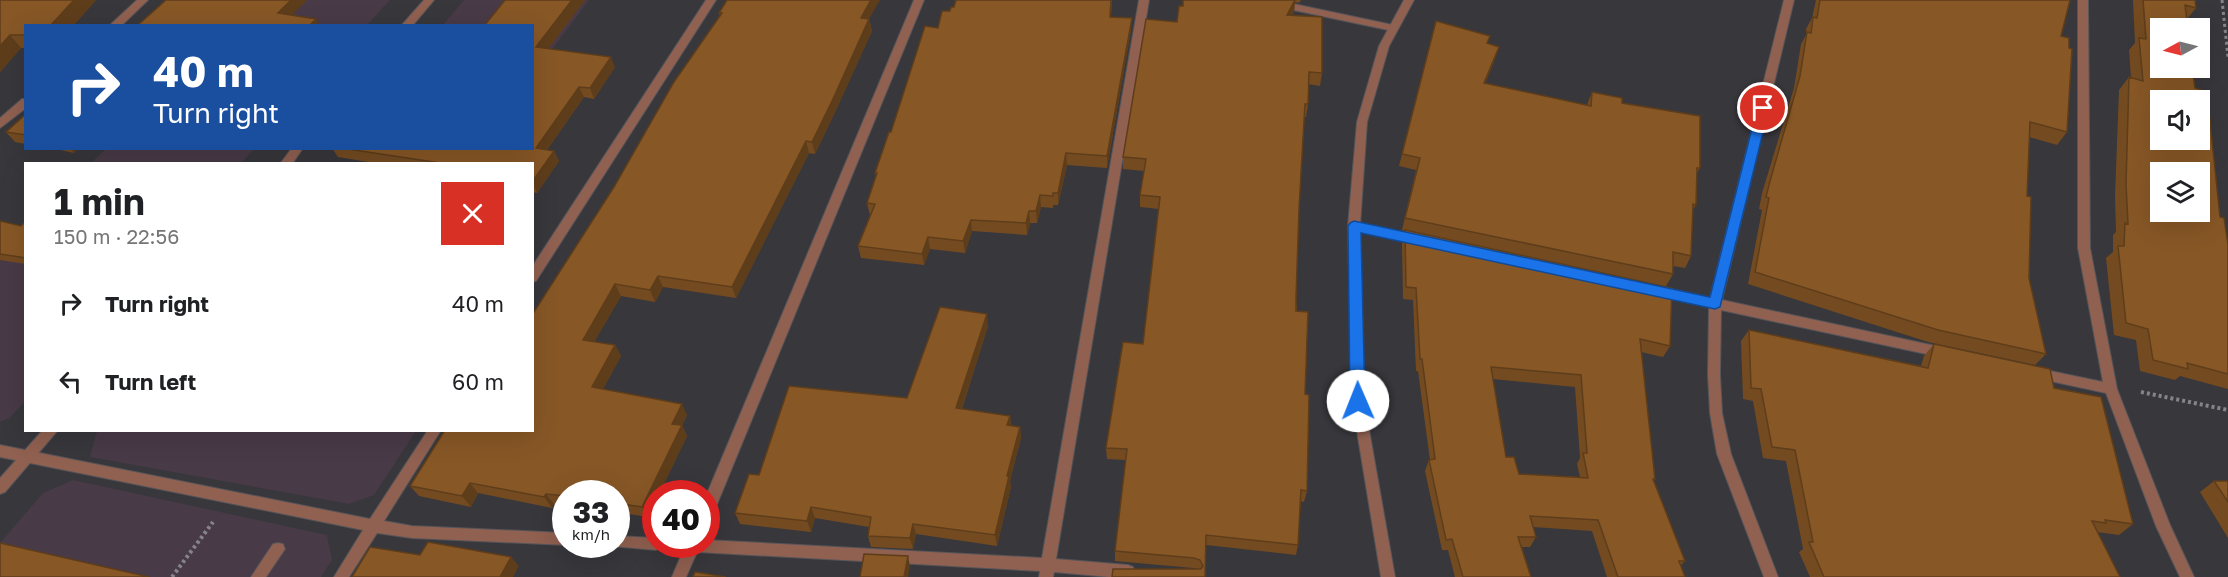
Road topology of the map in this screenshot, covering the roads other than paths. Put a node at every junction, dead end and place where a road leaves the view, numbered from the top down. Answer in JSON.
{"nodes":[{"id":1,"x":144,"y":0,"type":"edge"},
{"id":2,"x":429,"y":0,"type":"edge"},
{"id":3,"x":711,"y":0,"type":"edge"},
{"id":4,"x":918,"y":0,"type":"edge"},
{"id":5,"x":1144,"y":0,"type":"edge"},
{"id":6,"x":1260,"y":0,"type":"edge"},
{"id":7,"x":1409,"y":0,"type":"edge"},
{"id":8,"x":1789,"y":0,"type":"edge"},
{"id":9,"x":2083,"y":0,"type":"edge"},
{"id":10,"x":116,"y":24,"type":"edge"},
{"id":11,"x":408,"y":24,"type":"edge"},
{"id":12,"x":1393,"y":28,"type":"junction"},
{"id":13,"x":24,"y":104,"type":"edge"},
{"id":14,"x":0,"y":124,"type":"edge"},
{"id":15,"x":296,"y":150,"type":"edge"},
{"id":16,"x":287,"y":162,"type":"edge"},
{"id":17,"x":1354,"y":226,"type":"junction"},
{"id":18,"x":1435,"y":244,"type":"edge"},
{"id":19,"x":534,"y":275,"type":"edge"},
{"id":20,"x":1645,"y":289,"type":"edge"},
{"id":21,"x":1715,"y":303,"type":"junction"},
{"id":22,"x":1959,"y":356,"type":"edge"},
{"id":23,"x":2028,"y":371,"type":"edge"},
{"id":24,"x":2110,"y":389,"type":"junction"},
{"id":25,"x":50,"y":432,"type":"edge"},
{"id":26,"x":434,"y":432,"type":"edge"},
{"id":27,"x":0,"y":451,"type":"edge"},
{"id":28,"x":28,"y":457,"type":"junction"},
{"id":29,"x":720,"y":480,"type":"edge"},
{"id":30,"x":0,"y":488,"type":"edge"},
{"id":31,"x":373,"y":526,"type":"junction"},
{"id":32,"x":552,"y":538,"type":"edge"},
{"id":33,"x":720,"y":547,"type":"edge"},
{"id":34,"x":278,"y":549,"type":"dead end"},
{"id":35,"x":687,"y":558,"type":"edge"},
{"id":36,"x":1047,"y":571,"type":"edge"},
{"id":37,"x":1147,"y":574,"type":"edge"},
{"id":38,"x":258,"y":577,"type":"edge"},
{"id":39,"x":341,"y":577,"type":"edge"},
{"id":40,"x":679,"y":577,"type":"edge"},
{"id":41,"x":1388,"y":577,"type":"edge"},
{"id":42,"x":1771,"y":577,"type":"edge"},
{"id":43,"x":2187,"y":577,"type":"edge"}],
"edges":[{"from":1,"to":10,"type":"street"},
{"from":2,"to":11,"type":"street"},
{"from":3,"to":19,"type":"street"},
{"from":4,"to":29,"type":"street"},
{"from":5,"to":36,"type":"street"},
{"from":6,"to":12,"type":"street"},
{"from":7,"to":12,"type":"street"},
{"from":8,"to":21,"type":"street"},
{"from":9,"to":24,"type":"street"},
{"from":12,"to":17,"type":"street"},
{"from":13,"to":14,"type":"street"},
{"from":15,"to":16,"type":"street"},
{"from":17,"to":18,"type":"street"},
{"from":17,"to":41,"type":"street"},
{"from":20,"to":21,"type":"street"},
{"from":21,"to":22,"type":"street"},
{"from":21,"to":42,"type":"street"},
{"from":23,"to":24,"type":"street"},
{"from":24,"to":43,"type":"street"},
{"from":25,"to":28,"type":"street"},
{"from":26,"to":31,"type":"street"},
{"from":27,"to":28,"type":"street"},
{"from":28,"to":30,"type":"street"},
{"from":28,"to":31,"type":"street"},
{"from":31,"to":32,"type":"street"},
{"from":31,"to":39,"type":"street"},
{"from":33,"to":36,"type":"street"},
{"from":34,"to":38,"type":"street"},
{"from":35,"to":40,"type":"street"},
{"from":36,"to":37,"type":"street"}]}
